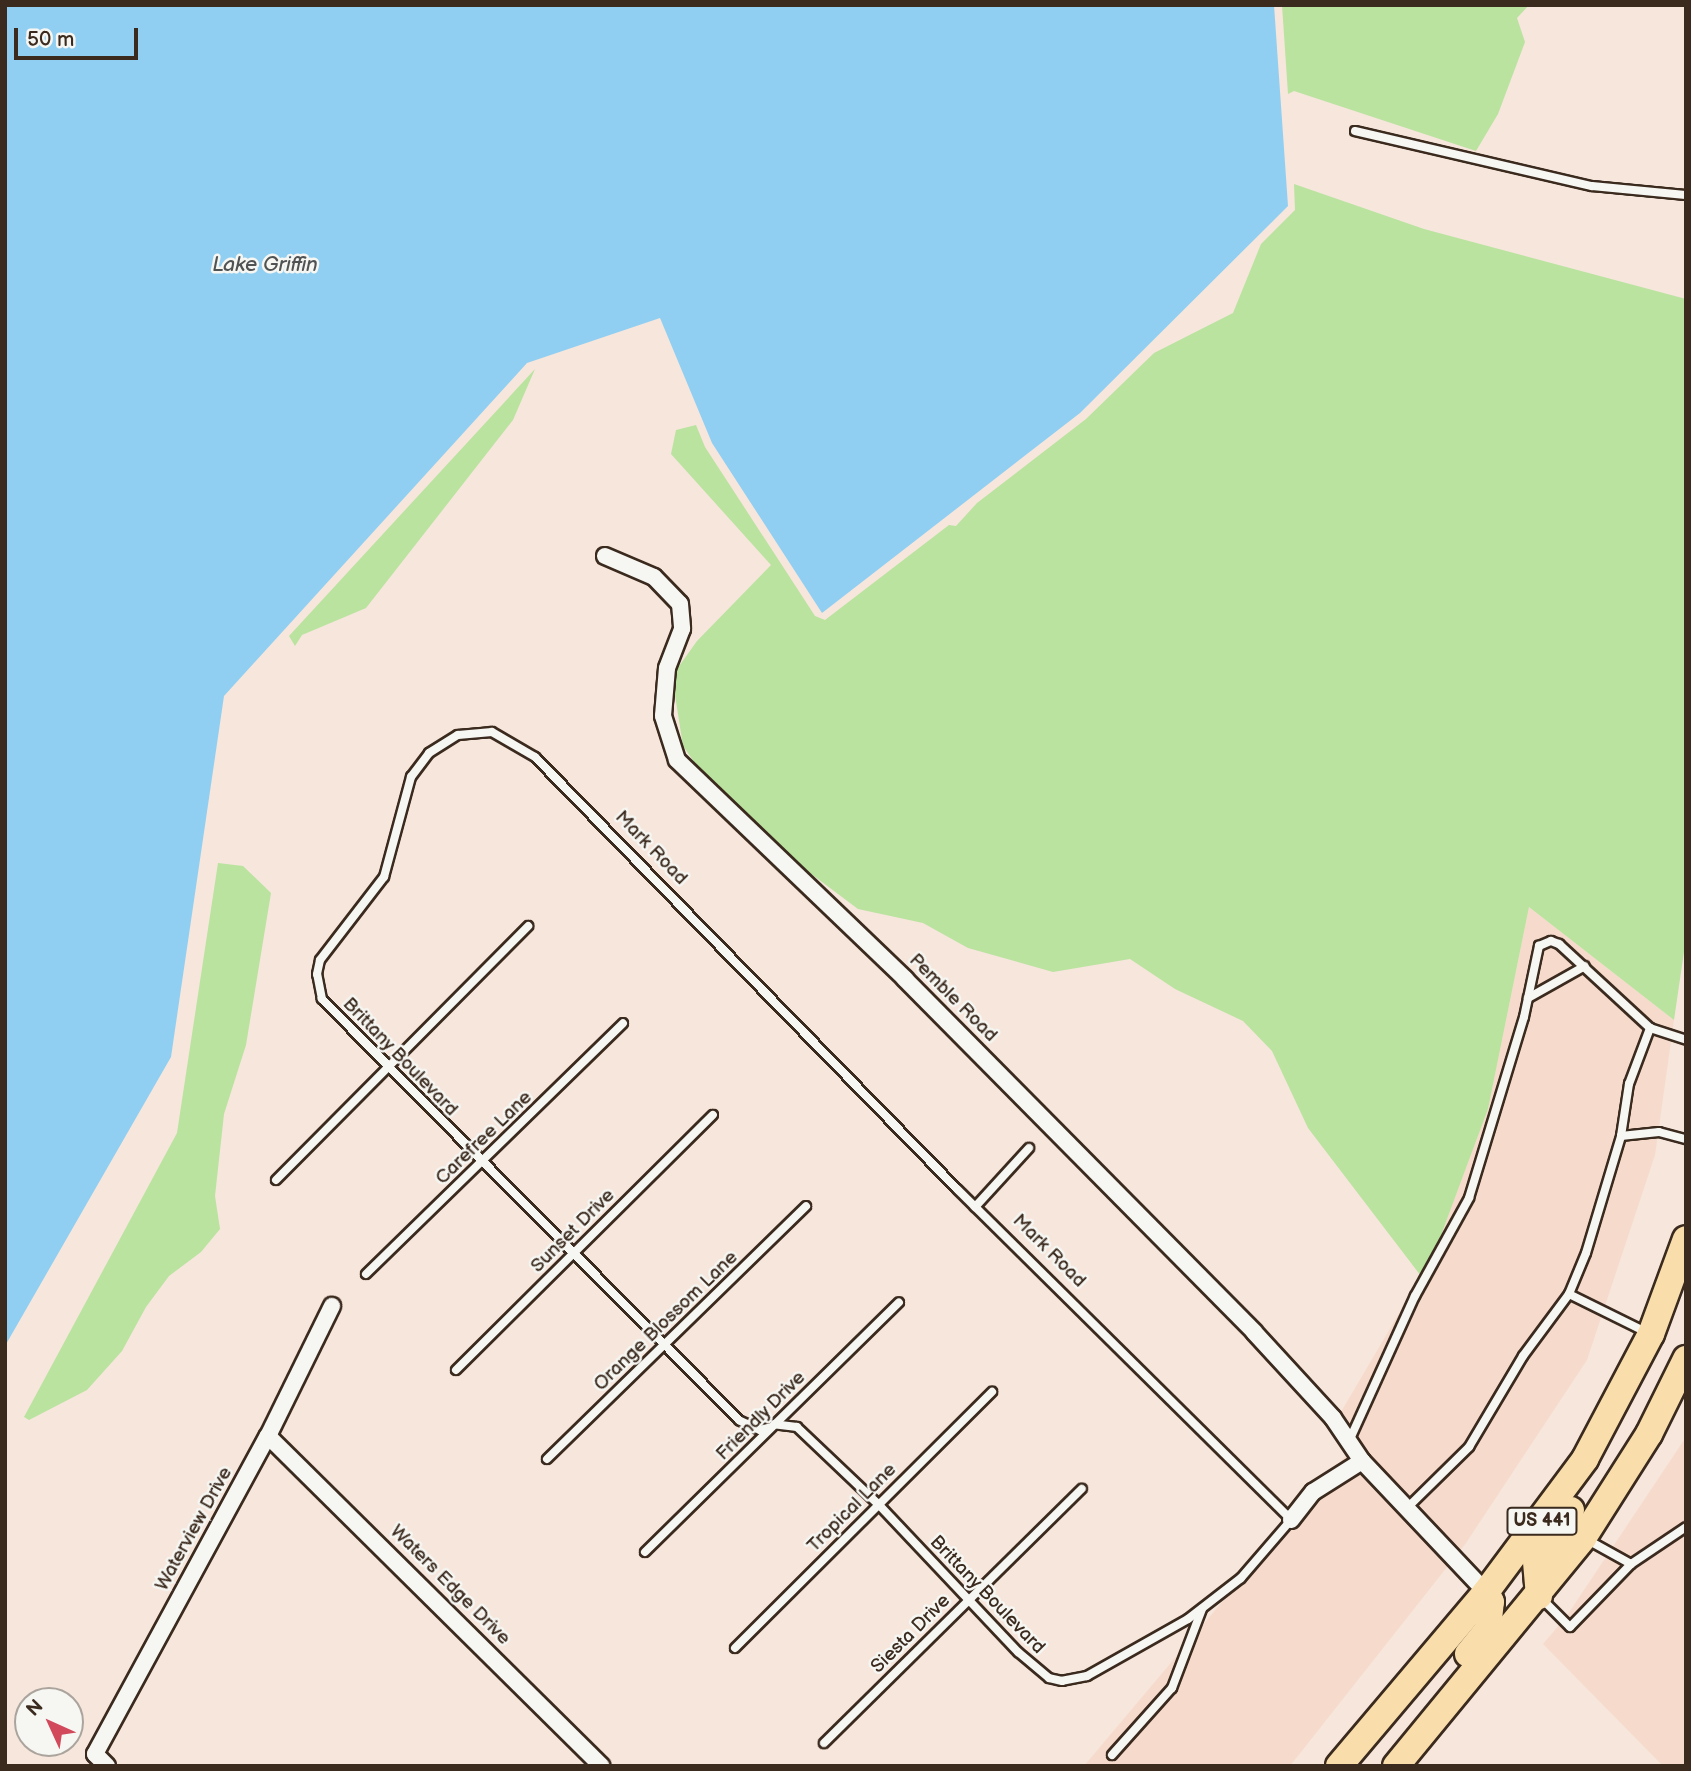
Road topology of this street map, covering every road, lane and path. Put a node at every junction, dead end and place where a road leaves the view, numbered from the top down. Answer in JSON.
{"nodes":[{"id":1,"x":1355,"y":131,"type":"dead end"},
{"id":2,"x":1686,"y":195,"type":"edge"},
{"id":3,"x":605,"y":556,"type":"dead end"},
{"id":4,"x":589,"y":813,"type":"joint"},
{"id":5,"x":528,"y":926,"type":"dead end"},
{"id":6,"x":1586,"y":966,"type":"junction"},
{"id":7,"x":1528,"y":998,"type":"junction"},
{"id":8,"x":623,"y":1023,"type":"dead end"},
{"id":9,"x":1650,"y":1028,"type":"junction"},
{"id":10,"x":1686,"y":1040,"type":"edge"},
{"id":11,"x":389,"y":1068,"type":"junction"},
{"id":12,"x":713,"y":1115,"type":"dead end"},
{"id":13,"x":1621,"y":1136,"type":"junction"},
{"id":14,"x":1686,"y":1139,"type":"edge"},
{"id":15,"x":1029,"y":1148,"type":"dead end"},
{"id":16,"x":482,"y":1162,"type":"junction"},
{"id":17,"x":276,"y":1180,"type":"dead end"},
{"id":18,"x":806,"y":1206,"type":"dead end"},
{"id":19,"x":975,"y":1207,"type":"junction"},
{"id":20,"x":1686,"y":1239,"type":"edge"},
{"id":21,"x":573,"y":1253,"type":"junction"},
{"id":22,"x":366,"y":1274,"type":"dead end"},
{"id":23,"x":1569,"y":1294,"type":"junction"},
{"id":24,"x":899,"y":1303,"type":"dead end"},
{"id":25,"x":332,"y":1306,"type":"dead end"},
{"id":26,"x":1651,"y":1334,"type":"junction"},
{"id":27,"x":663,"y":1345,"type":"junction"},
{"id":28,"x":1685,"y":1363,"type":"edge"},
{"id":29,"x":456,"y":1370,"type":"dead end"},
{"id":30,"x":992,"y":1392,"type":"dead end"},
{"id":31,"x":1611,"y":1413,"type":"junction"},
{"id":32,"x":772,"y":1426,"type":"junction"},
{"id":33,"x":268,"y":1436,"type":"junction"},
{"id":34,"x":1350,"y":1439,"type":"junction"},
{"id":35,"x":547,"y":1459,"type":"dead end"},
{"id":36,"x":1362,"y":1461,"type":"junction"},
{"id":37,"x":1082,"y":1489,"type":"dead end"},
{"id":38,"x":878,"y":1504,"type":"junction"},
{"id":39,"x":1405,"y":1510,"type":"junction"},
{"id":40,"x":1291,"y":1520,"type":"junction"},
{"id":41,"x":1686,"y":1527,"type":"edge"},
{"id":42,"x":1583,"y":1538,"type":"junction"},
{"id":43,"x":645,"y":1552,"type":"dead end"},
{"id":44,"x":1631,"y":1564,"type":"junction"},
{"id":45,"x":1486,"y":1592,"type":"junction"},
{"id":46,"x":1539,"y":1596,"type":"junction"},
{"id":47,"x":968,"y":1600,"type":"junction"},
{"id":48,"x":1202,"y":1609,"type":"junction"},
{"id":49,"x":735,"y":1648,"type":"dead end"},
{"id":50,"x":824,"y":1743,"type":"dead end"},
{"id":51,"x":1112,"y":1755,"type":"dead end"},
{"id":52,"x":107,"y":1766,"type":"edge"},
{"id":53,"x":601,"y":1766,"type":"edge"},
{"id":54,"x":1339,"y":1766,"type":"edge"},
{"id":55,"x":1382,"y":1766,"type":"edge"},
{"id":56,"x":1396,"y":1766,"type":"edge"}],
"edges":[{"from":1,"to":2,"type":"lane"},
{"from":3,"to":34,"type":"street","name":"Pemble Road"},
{"from":4,"to":11,"type":"lane","name":"Brittany Boulevard"},
{"from":4,"to":19,"type":"lane","name":"Mark Road"},
{"from":5,"to":11,"type":"lane"},
{"from":6,"to":7,"type":"lane"},
{"from":6,"to":7,"type":"lane"},
{"from":6,"to":9,"type":"lane"},
{"from":7,"to":34,"type":"lane"},
{"from":8,"to":16,"type":"lane","name":"Carefree Lane"},
{"from":9,"to":10,"type":"lane"},
{"from":9,"to":13,"type":"lane"},
{"from":11,"to":16,"type":"lane","name":"Brittany Boulevard"},
{"from":11,"to":17,"type":"lane"},
{"from":12,"to":21,"type":"lane","name":"Sunset Drive"},
{"from":13,"to":14,"type":"lane"},
{"from":13,"to":23,"type":"lane"},
{"from":15,"to":19,"type":"lane"},
{"from":16,"to":21,"type":"lane","name":"Brittany Boulevard"},
{"from":16,"to":22,"type":"lane","name":"Carefree Lane"},
{"from":18,"to":27,"type":"lane","name":"Orange Blossom Lane"},
{"from":19,"to":40,"type":"lane","name":"Mark Road"},
{"from":20,"to":26,"type":"main road","number":"US 441"},
{"from":21,"to":27,"type":"lane","name":"Brittany Boulevard"},
{"from":21,"to":29,"type":"lane","name":"Sunset Drive"},
{"from":23,"to":26,"type":"lane"},
{"from":23,"to":39,"type":"lane"},
{"from":24,"to":32,"type":"lane","name":"Friendly Drive"},
{"from":25,"to":33,"type":"street","name":"Waterview Drive"},
{"from":26,"to":31,"type":"main road","number":"US 441"},
{"from":27,"to":32,"type":"lane","name":"Brittany Boulevard"},
{"from":27,"to":35,"type":"lane","name":"Orange Blossom Lane"},
{"from":28,"to":42,"type":"main road","number":"US 441"},
{"from":30,"to":38,"type":"lane","name":"Tropical Lane"},
{"from":31,"to":45,"type":"main road","number":"US 441"},
{"from":31,"to":46,"type":"main road"},
{"from":32,"to":38,"type":"lane","name":"Brittany Boulevard"},
{"from":32,"to":43,"type":"lane","name":"Friendly Drive"},
{"from":33,"to":52,"type":"street","name":"Waterview Drive"},
{"from":33,"to":53,"type":"street","name":"Waters Edge Drive"},
{"from":34,"to":36,"type":"street","name":"Pemble Road"},
{"from":36,"to":39,"type":"street"},
{"from":36,"to":40,"type":"street"},
{"from":37,"to":47,"type":"lane","name":"Siesta Drive"},
{"from":38,"to":47,"type":"lane","name":"Brittany Boulevard"},
{"from":38,"to":49,"type":"lane","name":"Tropical Lane"},
{"from":39,"to":45,"type":"street"},
{"from":40,"to":48,"type":"lane","name":"Brittany Boulevard"},
{"from":41,"to":44,"type":"lane"},
{"from":42,"to":44,"type":"lane"},
{"from":42,"to":46,"type":"main road","number":"US 441"},
{"from":44,"to":46,"type":"lane"},
{"from":45,"to":54,"type":"main road","number":"US 441"},
{"from":45,"to":55,"type":"main road"},
{"from":46,"to":56,"type":"main road","number":"US 441"},
{"from":47,"to":48,"type":"lane","name":"Brittany Boulevard"},
{"from":47,"to":50,"type":"lane","name":"Siesta Drive"},
{"from":48,"to":51,"type":"lane"}]}
